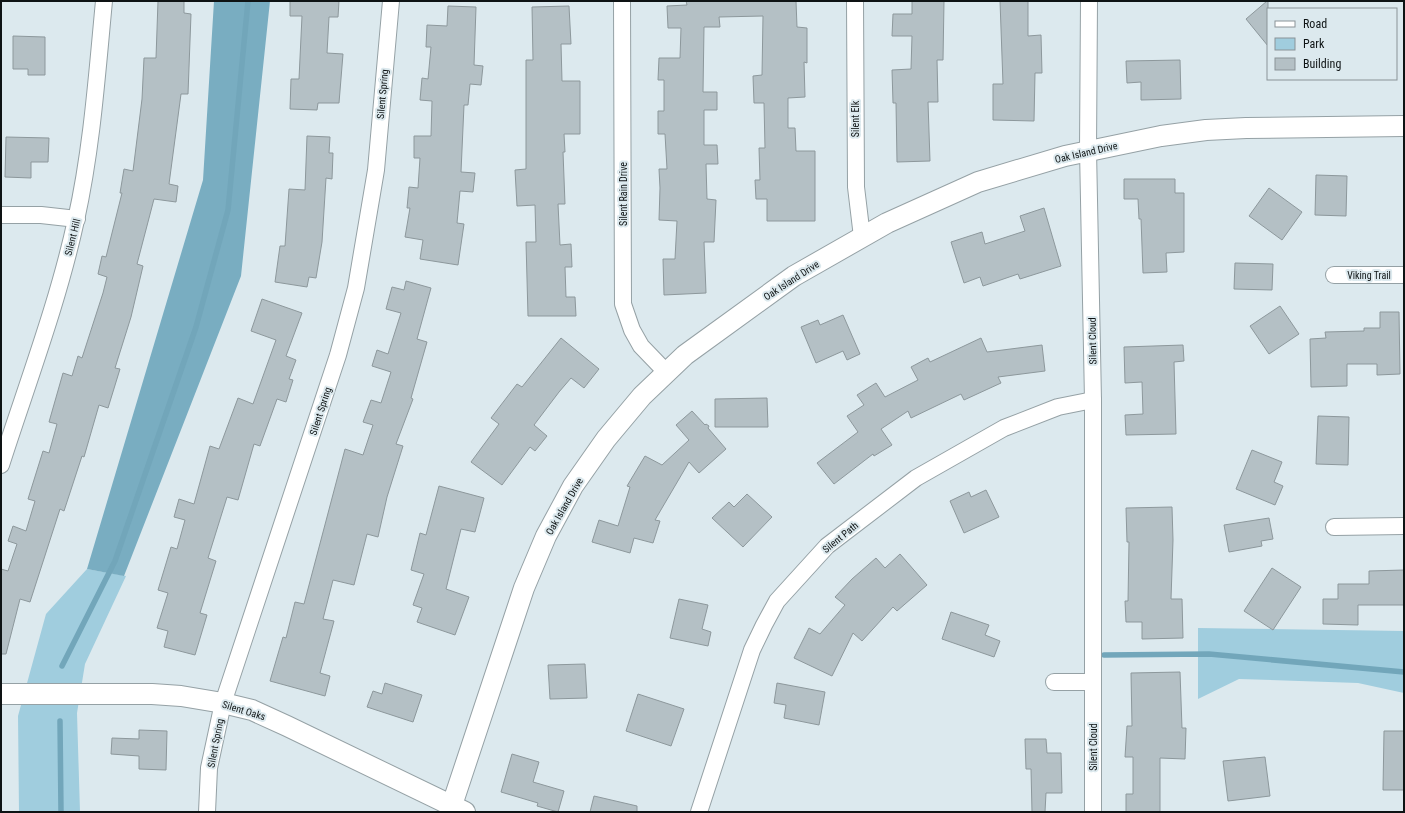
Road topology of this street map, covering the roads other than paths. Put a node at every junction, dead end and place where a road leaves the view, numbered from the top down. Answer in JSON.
{"nodes":[{"id":1,"x":104,"y":1,"type":"edge"},
{"id":2,"x":391,"y":1,"type":"edge"},
{"id":3,"x":622,"y":1,"type":"edge"},
{"id":4,"x":855,"y":1,"type":"edge"},
{"id":5,"x":1089,"y":1,"type":"edge"},
{"id":6,"x":1404,"y":126,"type":"edge"},
{"id":7,"x":1088,"y":150,"type":"junction"},
{"id":8,"x":1,"y":215,"type":"edge"},
{"id":9,"x":77,"y":219,"type":"junction"},
{"id":10,"x":862,"y":237,"type":"junction"},
{"id":11,"x":1334,"y":275,"type":"dead end"},
{"id":12,"x":1404,"y":275,"type":"edge"},
{"id":13,"x":667,"y":373,"type":"junction"},
{"id":14,"x":1093,"y":400,"type":"junction"},
{"id":15,"x":1,"y":465,"type":"edge"},
{"id":16,"x":1334,"y":526,"type":"dead end"},
{"id":17,"x":1404,"y":526,"type":"edge"},
{"id":18,"x":1054,"y":682,"type":"dead end"},
{"id":19,"x":1093,"y":682,"type":"junction"},
{"id":20,"x":1,"y":694,"type":"edge"},
{"id":21,"x":223,"y":703,"type":"junction"},
{"id":22,"x":459,"y":809,"type":"edge"},
{"id":23,"x":207,"y":812,"type":"edge"},
{"id":24,"x":699,"y":812,"type":"edge"},
{"id":25,"x":1093,"y":812,"type":"edge"}],
"edges":[{"from":1,"to":9,"type":"street","name":"Silent Hill"},
{"from":2,"to":21,"type":"street","name":"Silent Spring"},
{"from":3,"to":13,"type":"street","name":"Silent Rain Drive"},
{"from":4,"to":10,"type":"street","name":"Silent Elk"},
{"from":5,"to":7,"type":"street","name":"Silent Cloud"},
{"from":6,"to":7,"type":"street","name":"Oak Island Drive"},
{"from":7,"to":10,"type":"street","name":"Oak Island Drive"},
{"from":7,"to":14,"type":"street","name":"Silent Cloud"},
{"from":8,"to":9,"type":"street"},
{"from":9,"to":15,"type":"street","name":"Silent Hill"},
{"from":10,"to":13,"type":"street","name":"Oak Island Drive"},
{"from":11,"to":12,"type":"street","name":"Viking Trail"},
{"from":13,"to":22,"type":"street","name":"Oak Island Drive"},
{"from":14,"to":19,"type":"street","name":"Silent Cloud"},
{"from":14,"to":24,"type":"street","name":"Silent Path"},
{"from":16,"to":17,"type":"street"},
{"from":18,"to":19,"type":"street"},
{"from":19,"to":25,"type":"street","name":"Silent Cloud"},
{"from":20,"to":21,"type":"street","name":"Silent Oaks"},
{"from":21,"to":22,"type":"street","name":"Silent Oaks"},
{"from":21,"to":23,"type":"street","name":"Silent Spring"}]}
